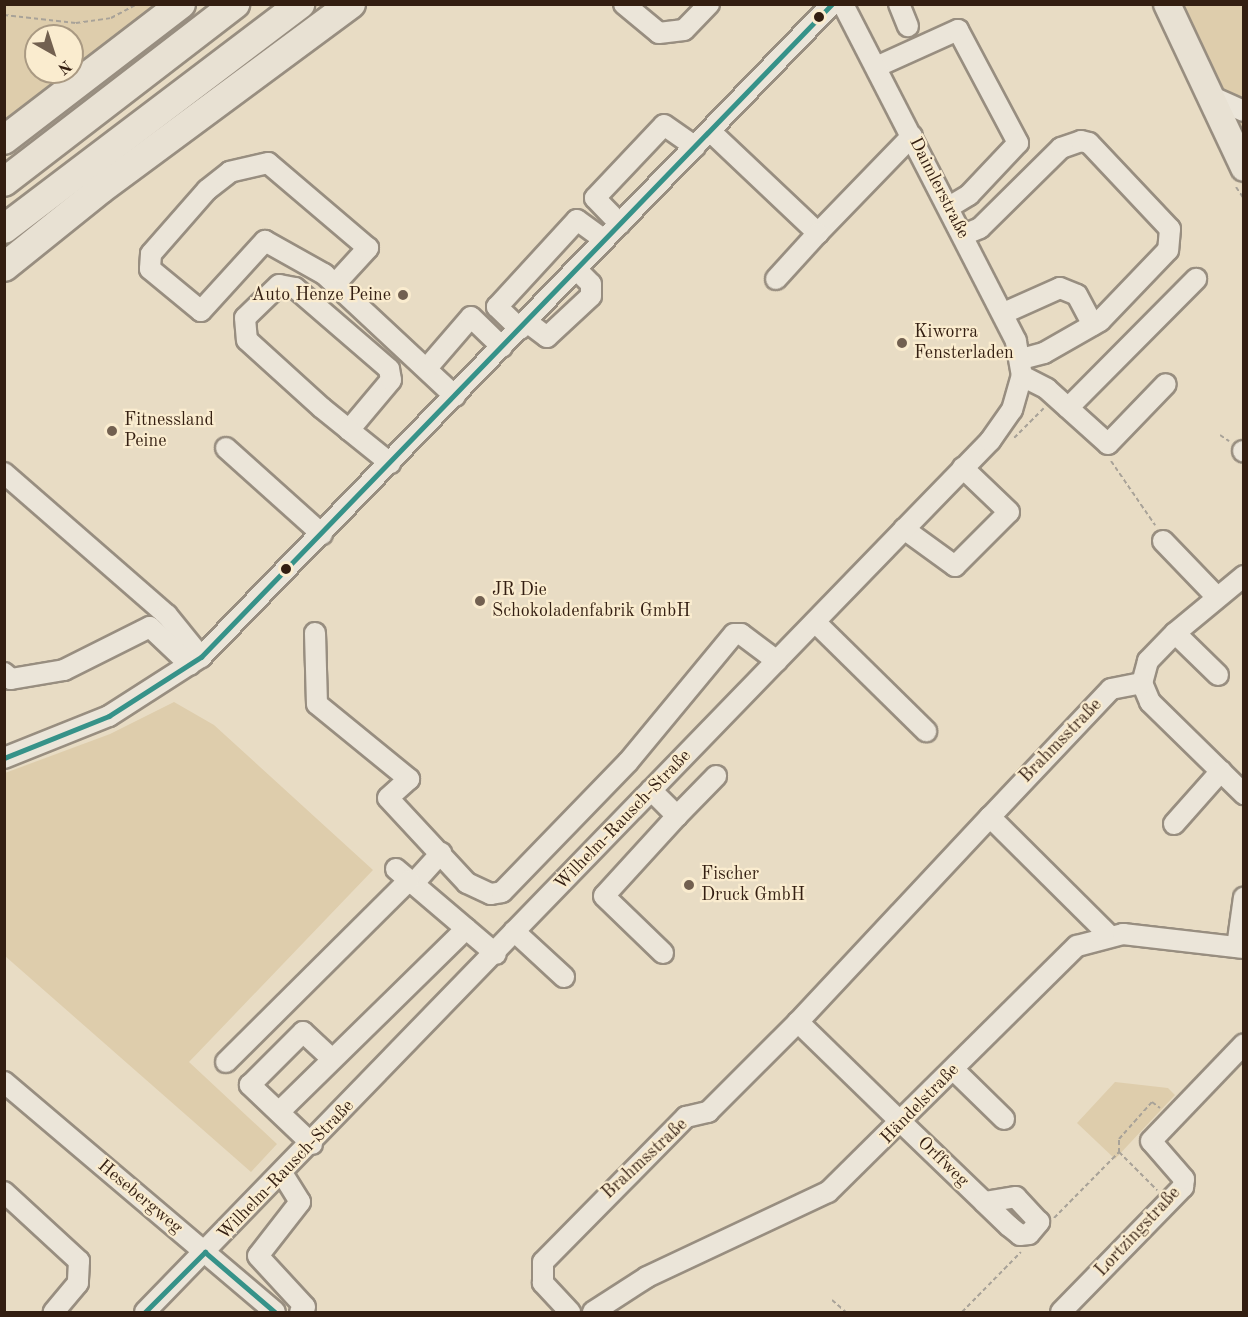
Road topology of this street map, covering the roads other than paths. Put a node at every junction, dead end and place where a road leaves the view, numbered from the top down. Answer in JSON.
{"nodes":[{"id":1,"x":181,"y":4,"type":"edge"},
{"id":2,"x":235,"y":4,"type":"edge"},
{"id":3,"x":300,"y":4,"type":"edge"},
{"id":4,"x":351,"y":4,"type":"edge"},
{"id":5,"x":624,"y":4,"type":"edge"},
{"id":6,"x":709,"y":4,"type":"edge"},
{"id":7,"x":832,"y":4,"type":"edge"},
{"id":8,"x":843,"y":4,"type":"edge"},
{"id":9,"x":899,"y":4,"type":"edge"},
{"id":10,"x":1167,"y":4,"type":"edge"},
{"id":11,"x":908,"y":26,"type":"dead end"},
{"id":12,"x":876,"y":67,"type":"junction"},
{"id":13,"x":1210,"y":96,"type":"junction"},
{"id":14,"x":1244,"y":111,"type":"edge"},
{"id":15,"x":710,"y":131,"type":"junction"},
{"id":16,"x":912,"y":136,"type":"junction"},
{"id":17,"x":4,"y":140,"type":"edge"},
{"id":18,"x":695,"y":147,"type":"junction"},
{"id":19,"x":1241,"y":156,"type":"edge"},
{"id":20,"x":4,"y":182,"type":"edge"},
{"id":21,"x":949,"y":207,"type":"junction"},
{"id":22,"x":620,"y":224,"type":"junction"},
{"id":23,"x":4,"y":230,"type":"edge"},
{"id":24,"x":818,"y":233,"type":"junction"},
{"id":25,"x":963,"y":235,"type":"junction"},
{"id":26,"x":605,"y":240,"type":"junction"},
{"id":27,"x":4,"y":267,"type":"edge"},
{"id":28,"x":577,"y":270,"type":"junction"},
{"id":29,"x":776,"y":279,"type":"dead end"},
{"id":30,"x":1196,"y":279,"type":"dead end"},
{"id":31,"x":335,"y":284,"type":"junction"},
{"id":32,"x":1004,"y":313,"type":"junction"},
{"id":33,"x":524,"y":325,"type":"junction"},
{"id":34,"x":1093,"y":326,"type":"junction"},
{"id":35,"x":502,"y":347,"type":"junction"},
{"id":36,"x":1022,"y":367,"type":"junction"},
{"id":37,"x":427,"y":368,"type":"junction"},
{"id":38,"x":1166,"y":384,"type":"dead end"},
{"id":39,"x":455,"y":396,"type":"junction"},
{"id":40,"x":1068,"y":408,"type":"junction"},
{"id":41,"x":349,"y":430,"type":"junction"},
{"id":42,"x":226,"y":448,"type":"dead end"},
{"id":43,"x":390,"y":463,"type":"junction"},
{"id":44,"x":963,"y":468,"type":"junction"},
{"id":45,"x":4,"y":473,"type":"edge"},
{"id":46,"x":904,"y":529,"type":"junction"},
{"id":47,"x":321,"y":534,"type":"junction"},
{"id":48,"x":1163,"y":541,"type":"road end"},
{"id":49,"x":1244,"y":576,"type":"edge"},
{"id":50,"x":1216,"y":596,"type":"junction"},
{"id":51,"x":814,"y":622,"type":"junction"},
{"id":52,"x":315,"y":633,"type":"dead end"},
{"id":53,"x":1175,"y":633,"type":"junction"},
{"id":54,"x":196,"y":661,"type":"junction"},
{"id":55,"x":777,"y":662,"type":"junction"},
{"id":56,"x":4,"y":673,"type":"edge"},
{"id":57,"x":1218,"y":675,"type":"dead end"},
{"id":58,"x":1142,"y":683,"type":"junction"},
{"id":59,"x":926,"y":731,"type":"dead end"},
{"id":60,"x":4,"y":758,"type":"edge"},
{"id":61,"x":1221,"y":771,"type":"junction"},
{"id":62,"x":716,"y":776,"type":"dead end"},
{"id":63,"x":651,"y":790,"type":"junction"},
{"id":64,"x":1244,"y":794,"type":"edge"},
{"id":65,"x":677,"y":816,"type":"junction"},
{"id":66,"x":990,"y":817,"type":"junction"},
{"id":67,"x":1174,"y":824,"type":"dead end"},
{"id":68,"x":441,"y":853,"type":"junction"},
{"id":69,"x":406,"y":878,"type":"junction"},
{"id":70,"x":1244,"y":897,"type":"edge"},
{"id":71,"x":466,"y":929,"type":"junction"},
{"id":72,"x":514,"y":932,"type":"junction"},
{"id":73,"x":1108,"y":934,"type":"junction"},
{"id":74,"x":1240,"y":948,"type":"edge"},
{"id":75,"x":663,"y":953,"type":"dead end"},
{"id":76,"x":496,"y":954,"type":"junction"},
{"id":77,"x":564,"y":977,"type":"dead end"},
{"id":78,"x":798,"y":1022,"type":"junction"},
{"id":79,"x":1244,"y":1044,"type":"edge"},
{"id":80,"x":332,"y":1059,"type":"junction"},
{"id":81,"x":226,"y":1062,"type":"dead end"},
{"id":82,"x":954,"y":1070,"type":"junction"},
{"id":83,"x":4,"y":1082,"type":"edge"},
{"id":84,"x":279,"y":1112,"type":"junction"},
{"id":85,"x":1004,"y":1119,"type":"dead end"},
{"id":86,"x":902,"y":1123,"type":"junction"},
{"id":87,"x":312,"y":1144,"type":"junction"},
{"id":88,"x":282,"y":1173,"type":"junction"},
{"id":89,"x":4,"y":1192,"type":"edge"},
{"id":90,"x":984,"y":1202,"type":"dead end"},
{"id":91,"x":205,"y":1252,"type":"junction"},
{"id":92,"x":54,"y":1312,"type":"edge"},
{"id":93,"x":145,"y":1312,"type":"edge"},
{"id":94,"x":275,"y":1312,"type":"edge"},
{"id":95,"x":300,"y":1312,"type":"edge"},
{"id":96,"x":570,"y":1312,"type":"edge"},
{"id":97,"x":593,"y":1312,"type":"edge"},
{"id":98,"x":1061,"y":1312,"type":"edge"}],
"edges":[{"from":1,"to":17,"type":"highway"},
{"from":2,"to":20,"type":"highway"},
{"from":3,"to":23,"type":"highway"},
{"from":4,"to":27,"type":"highway"},
{"from":5,"to":6,"type":"street"},
{"from":7,"to":15,"type":"street"},
{"from":8,"to":12,"type":"street","name":"Daimlerstraße"},
{"from":9,"to":11,"type":"street"},
{"from":10,"to":13,"type":"main road"},
{"from":12,"to":16,"type":"street","name":"Daimlerstraße"},
{"from":12,"to":21,"type":"street"},
{"from":13,"to":14,"type":"street"},
{"from":13,"to":19,"type":"main road"},
{"from":15,"to":18,"type":"street"},
{"from":15,"to":24,"type":"street"},
{"from":16,"to":21,"type":"street","name":"Daimlerstraße"},
{"from":16,"to":24,"type":"street"},
{"from":18,"to":22,"type":"street"},
{"from":18,"to":22,"type":"street"},
{"from":21,"to":25,"type":"street","name":"Daimlerstraße"},
{"from":22,"to":26,"type":"street"},
{"from":24,"to":29,"type":"street"},
{"from":25,"to":32,"type":"street","name":"Daimlerstraße"},
{"from":25,"to":34,"type":"street"},
{"from":26,"to":28,"type":"street"},
{"from":26,"to":33,"type":"street"},
{"from":28,"to":33,"type":"street"},
{"from":28,"to":33,"type":"street"},
{"from":30,"to":40,"type":"street"},
{"from":31,"to":31,"type":"street"},
{"from":31,"to":37,"type":"street"},
{"from":32,"to":34,"type":"street"},
{"from":32,"to":36,"type":"street","name":"Daimlerstraße"},
{"from":33,"to":35,"type":"street"},
{"from":34,"to":36,"type":"street"},
{"from":35,"to":37,"type":"street"},
{"from":35,"to":39,"type":"street"},
{"from":36,"to":40,"type":"street"},
{"from":36,"to":44,"type":"street","name":"Wilhelm-Rausch-Straße"},
{"from":37,"to":39,"type":"street"},
{"from":38,"to":40,"type":"street"},
{"from":39,"to":43,"type":"street"},
{"from":41,"to":41,"type":"street"},
{"from":41,"to":43,"type":"street"},
{"from":42,"to":47,"type":"street"},
{"from":43,"to":47,"type":"street"},
{"from":44,"to":46,"type":"street","name":"Wilhelm-Rausch-Straße"},
{"from":44,"to":46,"type":"street"},
{"from":45,"to":54,"type":"street"},
{"from":46,"to":51,"type":"street","name":"Wilhelm-Rausch-Straße"},
{"from":47,"to":54,"type":"street"},
{"from":48,"to":50,"type":"street"},
{"from":49,"to":50,"type":"street"},
{"from":50,"to":53,"type":"street"},
{"from":51,"to":55,"type":"street","name":"Wilhelm-Rausch-Straße"},
{"from":51,"to":59,"type":"street"},
{"from":52,"to":68,"type":"street"},
{"from":53,"to":57,"type":"street"},
{"from":53,"to":58,"type":"street"},
{"from":54,"to":56,"type":"street"},
{"from":54,"to":60,"type":"street"},
{"from":55,"to":63,"type":"street","name":"Wilhelm-Rausch-Straße"},
{"from":55,"to":68,"type":"street"},
{"from":58,"to":61,"type":"street"},
{"from":58,"to":66,"type":"street","name":"Brahmsstraße"},
{"from":61,"to":64,"type":"street"},
{"from":61,"to":67,"type":"street"},
{"from":62,"to":65,"type":"street"},
{"from":63,"to":65,"type":"street"},
{"from":63,"to":72,"type":"street","name":"Wilhelm-Rausch-Straße"},
{"from":65,"to":75,"type":"street"},
{"from":66,"to":73,"type":"street"},
{"from":66,"to":78,"type":"street","name":"Brahmsstraße"},
{"from":68,"to":69,"type":"street"},
{"from":69,"to":71,"type":"street"},
{"from":69,"to":81,"type":"street"},
{"from":70,"to":74,"type":"street"},
{"from":71,"to":76,"type":"street"},
{"from":71,"to":80,"type":"street"},
{"from":72,"to":76,"type":"street","name":"Wilhelm-Rausch-Straße"},
{"from":72,"to":77,"type":"street"},
{"from":73,"to":74,"type":"street"},
{"from":73,"to":82,"type":"street","name":"Händelstraße"},
{"from":76,"to":87,"type":"street","name":"Wilhelm-Rausch-Straße"},
{"from":78,"to":86,"type":"street"},
{"from":78,"to":96,"type":"street","name":"Brahmsstraße"},
{"from":79,"to":98,"type":"street","name":"Lortzingstraße"},
{"from":80,"to":84,"type":"street"},
{"from":80,"to":84,"type":"street"},
{"from":82,"to":85,"type":"street"},
{"from":82,"to":86,"type":"street","name":"Händelstraße"},
{"from":83,"to":91,"type":"street","name":"Hesebergweg"},
{"from":84,"to":87,"type":"street"},
{"from":86,"to":90,"type":"street","name":"Orffweg"},
{"from":86,"to":97,"type":"street","name":"Händelstraße"},
{"from":87,"to":88,"type":"street","name":"Wilhelm-Rausch-Straße"},
{"from":88,"to":91,"type":"street","name":"Wilhelm-Rausch-Straße"},
{"from":88,"to":95,"type":"street"},
{"from":89,"to":92,"type":"street"},
{"from":91,"to":93,"type":"street","name":"Wilhelm-Rausch-Straße"},
{"from":91,"to":94,"type":"street","name":"Hesebergweg"}]}
